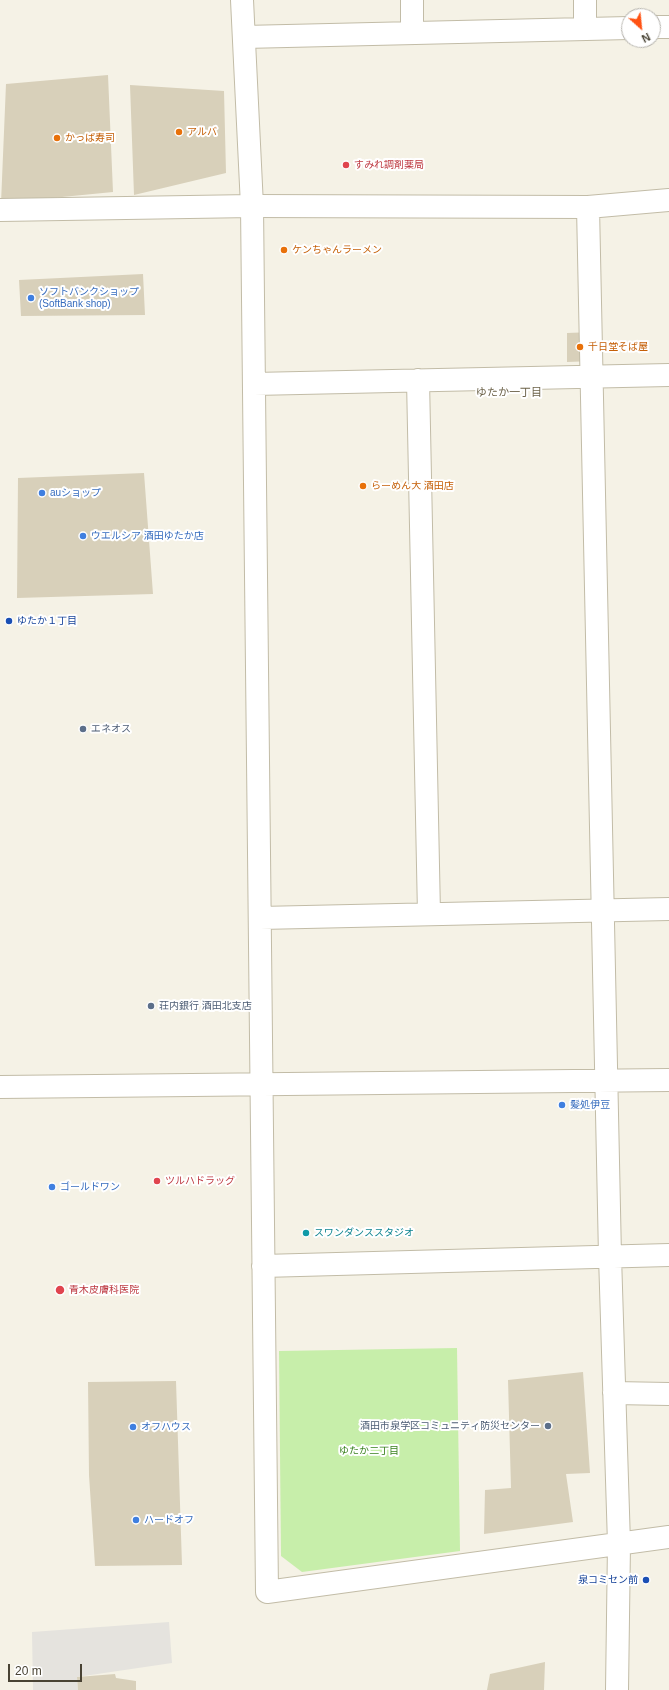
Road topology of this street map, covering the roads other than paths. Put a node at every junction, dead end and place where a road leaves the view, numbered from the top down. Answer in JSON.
{"nodes":[{"id":1,"x":242,"y":0,"type":"edge"},
{"id":2,"x":412,"y":0,"type":"edge"},
{"id":3,"x":585,"y":0,"type":"edge"},
{"id":4,"x":621,"y":28,"type":"edge"},
{"id":5,"x":585,"y":29,"type":"junction"},
{"id":6,"x":412,"y":33,"type":"junction"},
{"id":7,"x":244,"y":37,"type":"junction"},
{"id":8,"x":669,"y":200,"type":"edge"},
{"id":9,"x":252,"y":206,"type":"junction"},
{"id":10,"x":588,"y":207,"type":"junction"},
{"id":11,"x":0,"y":210,"type":"edge"},
{"id":12,"x":669,"y":375,"type":"edge"},
{"id":13,"x":591,"y":376,"type":"junction"},
{"id":14,"x":418,"y":380,"type":"junction"},
{"id":15,"x":254,"y":384,"type":"junction"},
{"id":16,"x":669,"y":909,"type":"edge"},
{"id":17,"x":603,"y":910,"type":"junction"},
{"id":18,"x":429,"y":914,"type":"junction"},
{"id":19,"x":260,"y":918,"type":"junction"},
{"id":20,"x":669,"y":1080,"type":"edge"},
{"id":21,"x":607,"y":1081,"type":"junction"},
{"id":22,"x":262,"y":1084,"type":"junction"},
{"id":23,"x":0,"y":1087,"type":"edge"},
{"id":24,"x":669,"y":1255,"type":"edge"},
{"id":25,"x":610,"y":1256,"type":"junction"},
{"id":26,"x":263,"y":1266,"type":"junction"},
{"id":27,"x":614,"y":1393,"type":"junction"},
{"id":28,"x":669,"y":1394,"type":"edge"},
{"id":29,"x":669,"y":1537,"type":"edge"},
{"id":30,"x":619,"y":1544,"type":"junction"},
{"id":31,"x":617,"y":1690,"type":"edge"}],
"edges":[{"from":1,"to":7,"type":"street"},
{"from":2,"to":6,"type":"street"},
{"from":3,"to":5,"type":"street"},
{"from":4,"to":5,"type":"street"},
{"from":5,"to":6,"type":"street"},
{"from":6,"to":7,"type":"street"},
{"from":7,"to":9,"type":"street"},
{"from":8,"to":10,"type":"street"},
{"from":9,"to":10,"type":"street"},
{"from":9,"to":11,"type":"street"},
{"from":9,"to":15,"type":"street"},
{"from":10,"to":13,"type":"street"},
{"from":12,"to":13,"type":"street"},
{"from":13,"to":14,"type":"street"},
{"from":13,"to":17,"type":"street"},
{"from":14,"to":15,"type":"street"},
{"from":14,"to":18,"type":"street"},
{"from":15,"to":19,"type":"street"},
{"from":16,"to":17,"type":"street"},
{"from":17,"to":18,"type":"street"},
{"from":17,"to":21,"type":"street"},
{"from":18,"to":19,"type":"street"},
{"from":19,"to":22,"type":"street"},
{"from":20,"to":21,"type":"street"},
{"from":21,"to":22,"type":"street"},
{"from":21,"to":25,"type":"street"},
{"from":22,"to":23,"type":"street"},
{"from":22,"to":26,"type":"street"},
{"from":24,"to":25,"type":"street"},
{"from":25,"to":26,"type":"street"},
{"from":25,"to":27,"type":"street"},
{"from":26,"to":30,"type":"street"},
{"from":27,"to":28,"type":"street"},
{"from":27,"to":30,"type":"street"},
{"from":29,"to":30,"type":"street"},
{"from":30,"to":31,"type":"street"}]}
